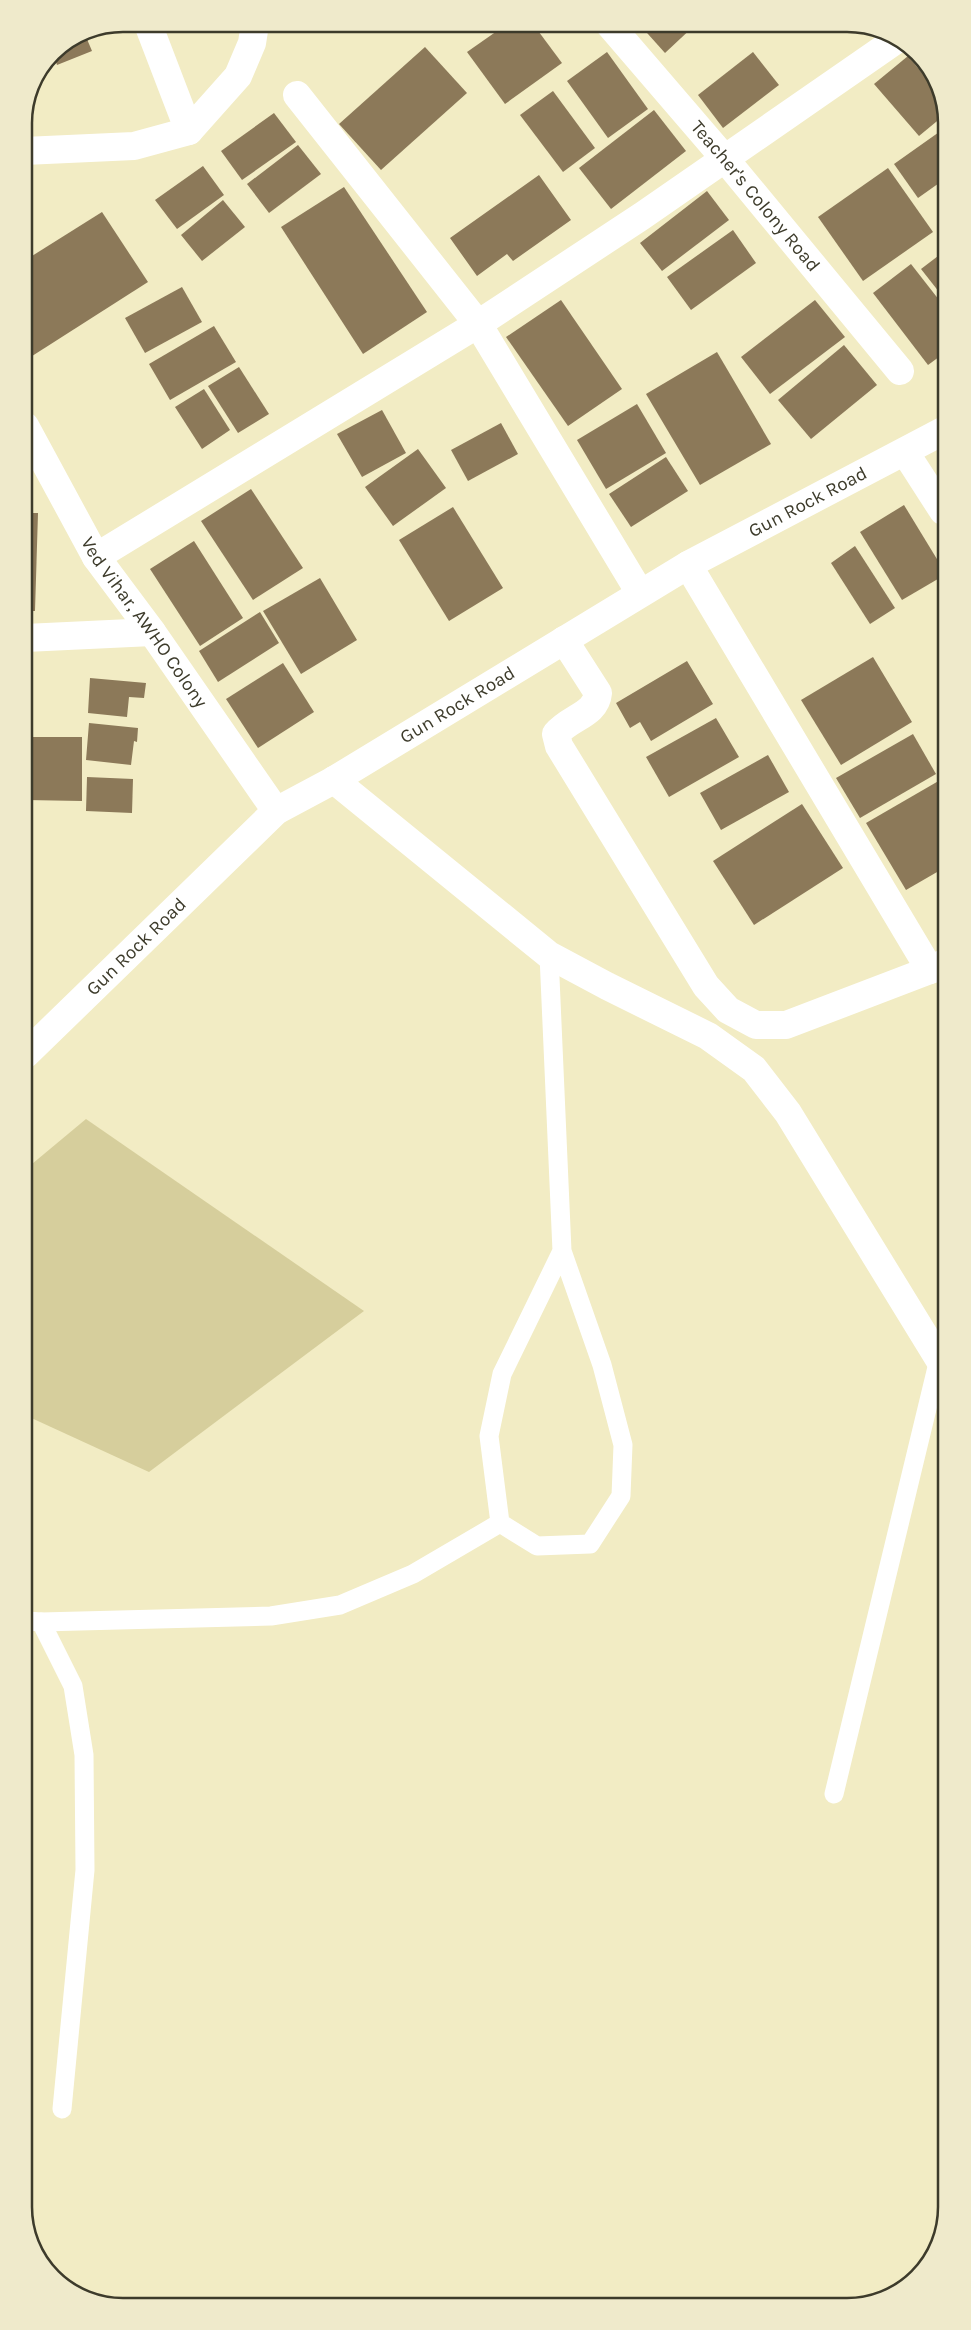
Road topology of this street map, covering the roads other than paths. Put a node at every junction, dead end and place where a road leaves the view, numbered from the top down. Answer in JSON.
{"nodes":[{"id":1,"x":151,"y":32,"type":"edge"},
{"id":2,"x":254,"y":32,"type":"edge"},
{"id":3,"x":616,"y":33,"type":"edge"},
{"id":4,"x":891,"y":44,"type":"edge"},
{"id":5,"x":297,"y":95,"type":"dead end"},
{"id":6,"x":189,"y":131,"type":"junction"},
{"id":7,"x":33,"y":151,"type":"edge"},
{"id":8,"x":725,"y":159,"type":"junction"},
{"id":9,"x":478,"y":324,"type":"junction"},
{"id":10,"x":900,"y":371,"type":"dead end"},
{"id":11,"x":938,"y":434,"type":"edge"},
{"id":12,"x":33,"y":440,"type":"edge"},
{"id":13,"x":905,"y":452,"type":"junction"},
{"id":14,"x":938,"y":503,"type":"edge"},
{"id":15,"x":96,"y":557,"type":"junction"},
{"id":16,"x":688,"y":565,"type":"junction"},
{"id":17,"x":640,"y":593,"type":"junction"},
{"id":18,"x":152,"y":632,"type":"junction"},
{"id":19,"x":33,"y":638,"type":"edge"},
{"id":20,"x":564,"y":640,"type":"junction"},
{"id":21,"x":334,"y":780,"type":"junction"},
{"id":22,"x":276,"y":811,"type":"junction"},
{"id":23,"x":549,"y":955,"type":"junction"},
{"id":24,"x":937,"y":967,"type":"edge"},
{"id":25,"x":33,"y":1048,"type":"edge"},
{"id":26,"x":562,"y":1252,"type":"junction"},
{"id":27,"x":938,"y":1357,"type":"edge"},
{"id":28,"x":938,"y":1380,"type":"edge"},
{"id":29,"x":500,"y":1523,"type":"junction"},
{"id":30,"x":34,"y":1621,"type":"edge"},
{"id":31,"x":834,"y":1794,"type":"dead end"},
{"id":32,"x":62,"y":2108,"type":"dead end"}],
"edges":[{"from":1,"to":6,"type":"street"},
{"from":2,"to":6,"type":"street"},
{"from":3,"to":8,"type":"street","name":"Teacher's Colony Road"},
{"from":4,"to":8,"type":"street"},
{"from":5,"to":9,"type":"street"},
{"from":6,"to":7,"type":"street"},
{"from":8,"to":9,"type":"street"},
{"from":8,"to":10,"type":"street","name":"Teacher's Colony Road"},
{"from":9,"to":15,"type":"street"},
{"from":9,"to":17,"type":"street"},
{"from":11,"to":13,"type":"street","name":"Gun Rock Road"},
{"from":12,"to":15,"type":"street","name":"Ved Vihar, AWHO Colony"},
{"from":13,"to":14,"type":"street"},
{"from":13,"to":16,"type":"street","name":"Gun Rock Road"},
{"from":15,"to":18,"type":"street","name":"Ved Vihar, AWHO Colony"},
{"from":16,"to":17,"type":"street","name":"Gun Rock Road"},
{"from":16,"to":24,"type":"street"},
{"from":17,"to":20,"type":"street","name":"Gun Rock Road"},
{"from":18,"to":19,"type":"street"},
{"from":18,"to":22,"type":"street","name":"Ved Vihar, AWHO Colony"},
{"from":20,"to":21,"type":"street","name":"Gun Rock Road"},
{"from":20,"to":24,"type":"street"},
{"from":21,"to":22,"type":"street","name":"Gun Rock Road"},
{"from":21,"to":23,"type":"street"},
{"from":22,"to":25,"type":"street","name":"Gun Rock Road"},
{"from":23,"to":26,"type":"lane"},
{"from":23,"to":27,"type":"street"},
{"from":26,"to":29,"type":"lane"},
{"from":26,"to":29,"type":"lane"},
{"from":28,"to":31,"type":"lane"},
{"from":29,"to":30,"type":"lane"},
{"from":30,"to":32,"type":"lane"}]}
